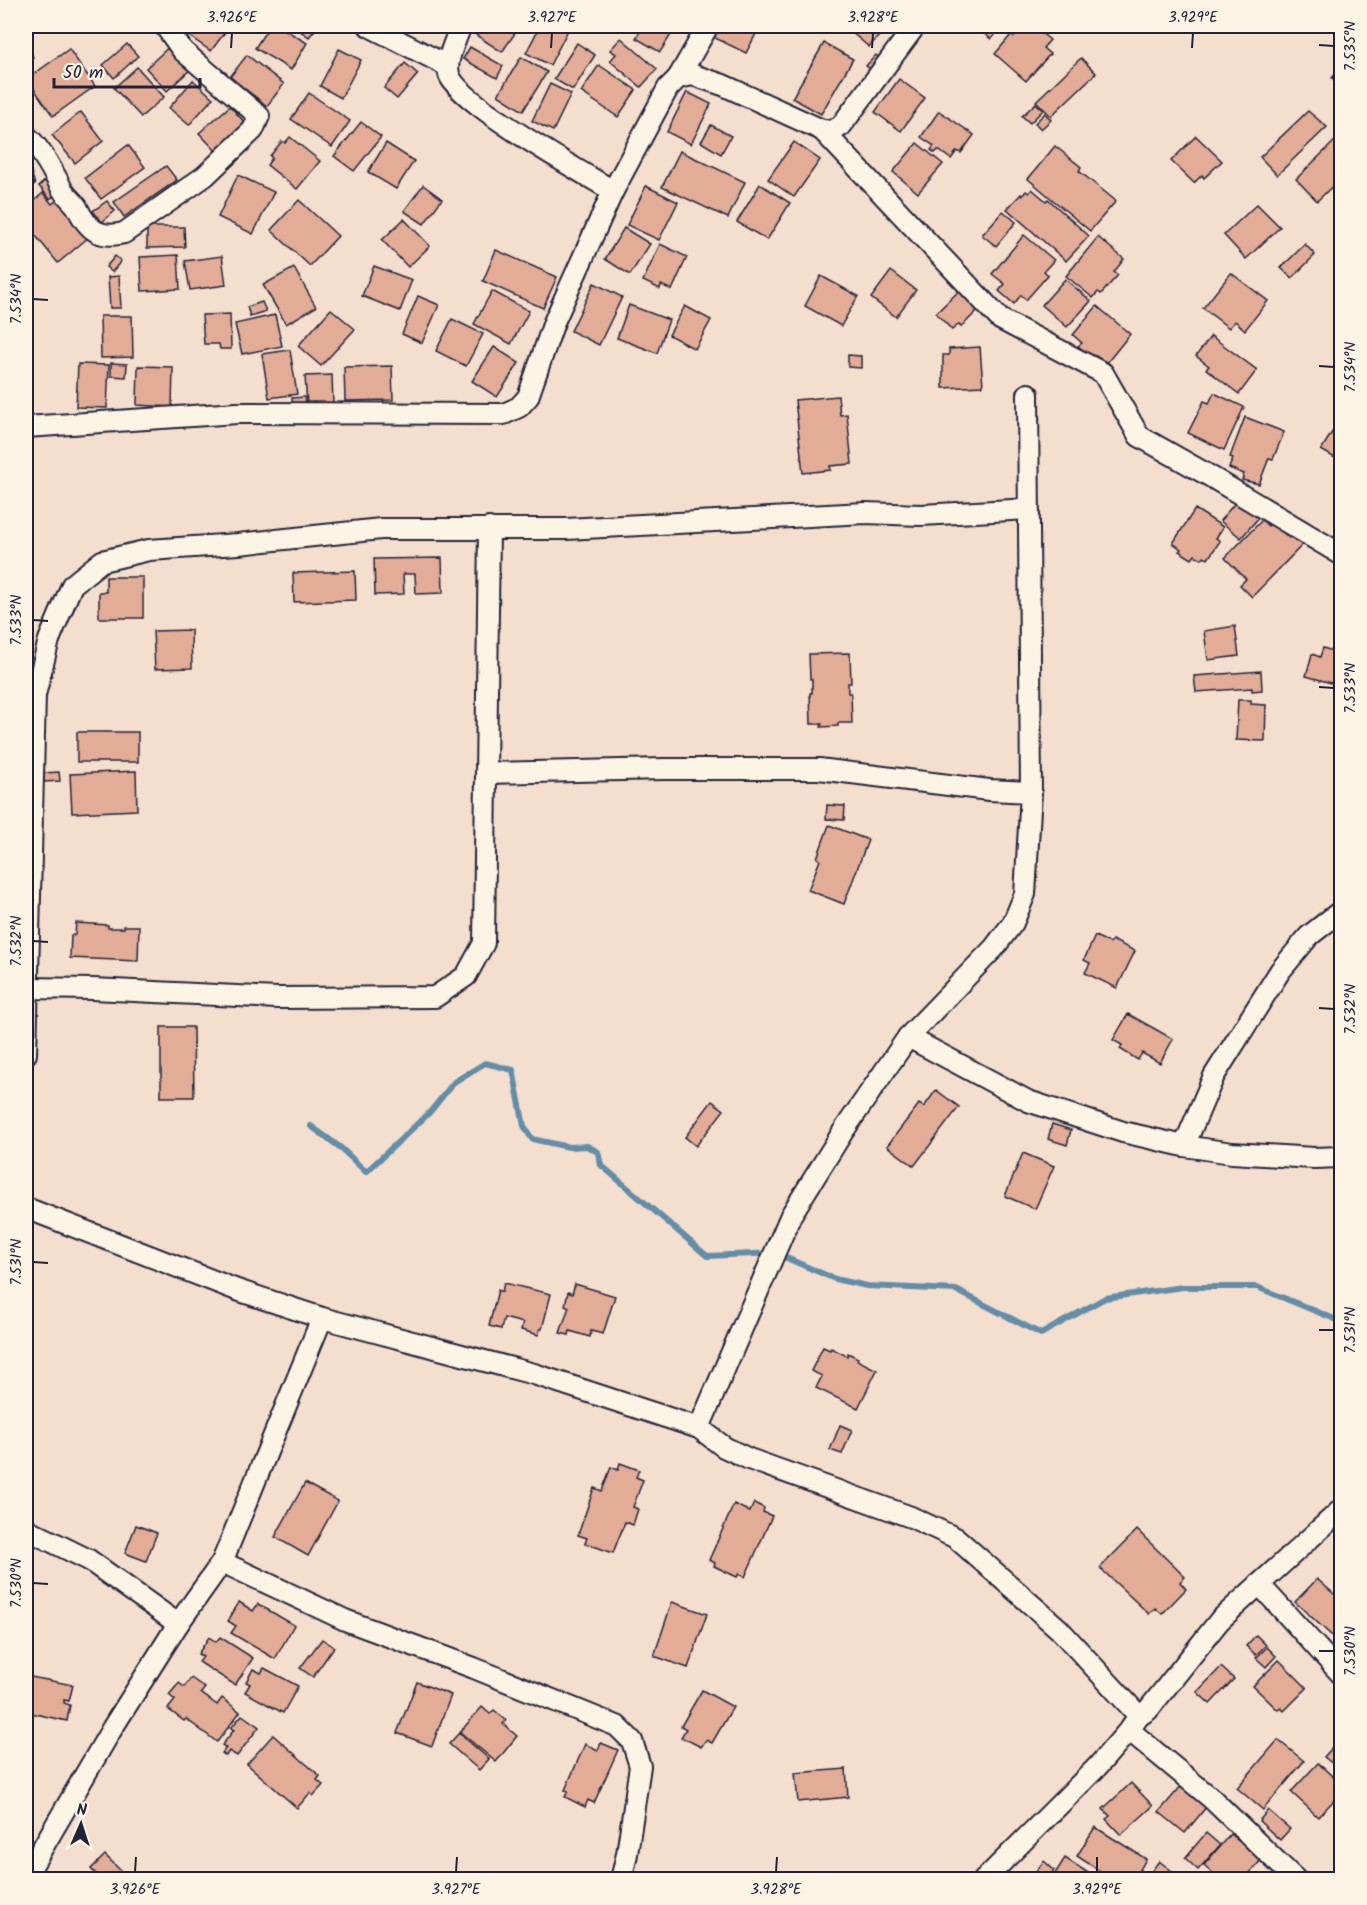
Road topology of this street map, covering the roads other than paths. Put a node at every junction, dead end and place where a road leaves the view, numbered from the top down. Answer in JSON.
{"nodes":[{"id":1,"x":165,"y":26,"type":"edge"},
{"id":2,"x":369,"y":26,"type":"edge"},
{"id":3,"x":461,"y":26,"type":"edge"},
{"id":4,"x":708,"y":26,"type":"edge"},
{"id":5,"x":915,"y":26,"type":"edge"},
{"id":6,"x":448,"y":66,"type":"junction"},
{"id":7,"x":678,"y":78,"type":"junction"},
{"id":8,"x":822,"y":130,"type":"junction"},
{"id":9,"x":26,"y":136,"type":"edge"},
{"id":10,"x":613,"y":191,"type":"junction"},
{"id":11,"x":1028,"y":394,"type":"dead end"},
{"id":12,"x":26,"y":427,"type":"edge"},
{"id":13,"x":1028,"y":509,"type":"junction"},
{"id":14,"x":489,"y":528,"type":"junction"},
{"id":15,"x":1341,"y":555,"type":"edge"},
{"id":16,"x":487,"y":773,"type":"junction"},
{"id":17,"x":1031,"y":792,"type":"junction"},
{"id":18,"x":1341,"y":910,"type":"edge"},
{"id":19,"x":26,"y":988,"type":"edge"},
{"id":20,"x":908,"y":1037,"type":"junction"},
{"id":21,"x":26,"y":1054,"type":"edge"},
{"id":22,"x":1184,"y":1146,"type":"junction"},
{"id":23,"x":1341,"y":1157,"type":"edge"},
{"id":24,"x":26,"y":1208,"type":"edge"},
{"id":25,"x":322,"y":1318,"type":"junction"},
{"id":26,"x":699,"y":1428,"type":"junction"},
{"id":27,"x":1341,"y":1509,"type":"edge"},
{"id":28,"x":26,"y":1529,"type":"edge"},
{"id":29,"x":222,"y":1562,"type":"junction"},
{"id":30,"x":1260,"y":1584,"type":"junction"},
{"id":31,"x":178,"y":1624,"type":"junction"},
{"id":32,"x":1341,"y":1674,"type":"edge"},
{"id":33,"x":1134,"y":1723,"type":"junction"},
{"id":34,"x":26,"y":1876,"type":"edge"},
{"id":35,"x":621,"y":1880,"type":"edge"},
{"id":36,"x":984,"y":1880,"type":"edge"},
{"id":37,"x":1296,"y":1880,"type":"edge"}],
"edges":[{"from":1,"to":9,"type":"street"},
{"from":2,"to":6,"type":"street"},
{"from":3,"to":6,"type":"street"},
{"from":4,"to":7,"type":"street"},
{"from":5,"to":8,"type":"street"},
{"from":6,"to":10,"type":"street"},
{"from":7,"to":8,"type":"street"},
{"from":7,"to":10,"type":"street"},
{"from":8,"to":15,"type":"street"},
{"from":10,"to":12,"type":"street"},
{"from":11,"to":13,"type":"street"},
{"from":13,"to":14,"type":"street"},
{"from":13,"to":17,"type":"street"},
{"from":14,"to":16,"type":"street"},
{"from":14,"to":19,"type":"street"},
{"from":16,"to":17,"type":"street"},
{"from":16,"to":19,"type":"street"},
{"from":17,"to":20,"type":"street"},
{"from":18,"to":22,"type":"street"},
{"from":19,"to":21,"type":"street"},
{"from":20,"to":22,"type":"street"},
{"from":20,"to":26,"type":"street"},
{"from":22,"to":23,"type":"street"},
{"from":24,"to":25,"type":"street"},
{"from":25,"to":26,"type":"street"},
{"from":25,"to":29,"type":"street"},
{"from":26,"to":33,"type":"street"},
{"from":27,"to":30,"type":"street"},
{"from":28,"to":31,"type":"street"},
{"from":29,"to":31,"type":"street"},
{"from":29,"to":35,"type":"street"},
{"from":30,"to":32,"type":"street"},
{"from":30,"to":33,"type":"street"},
{"from":31,"to":34,"type":"street"},
{"from":33,"to":36,"type":"street"},
{"from":33,"to":37,"type":"street"}]}
